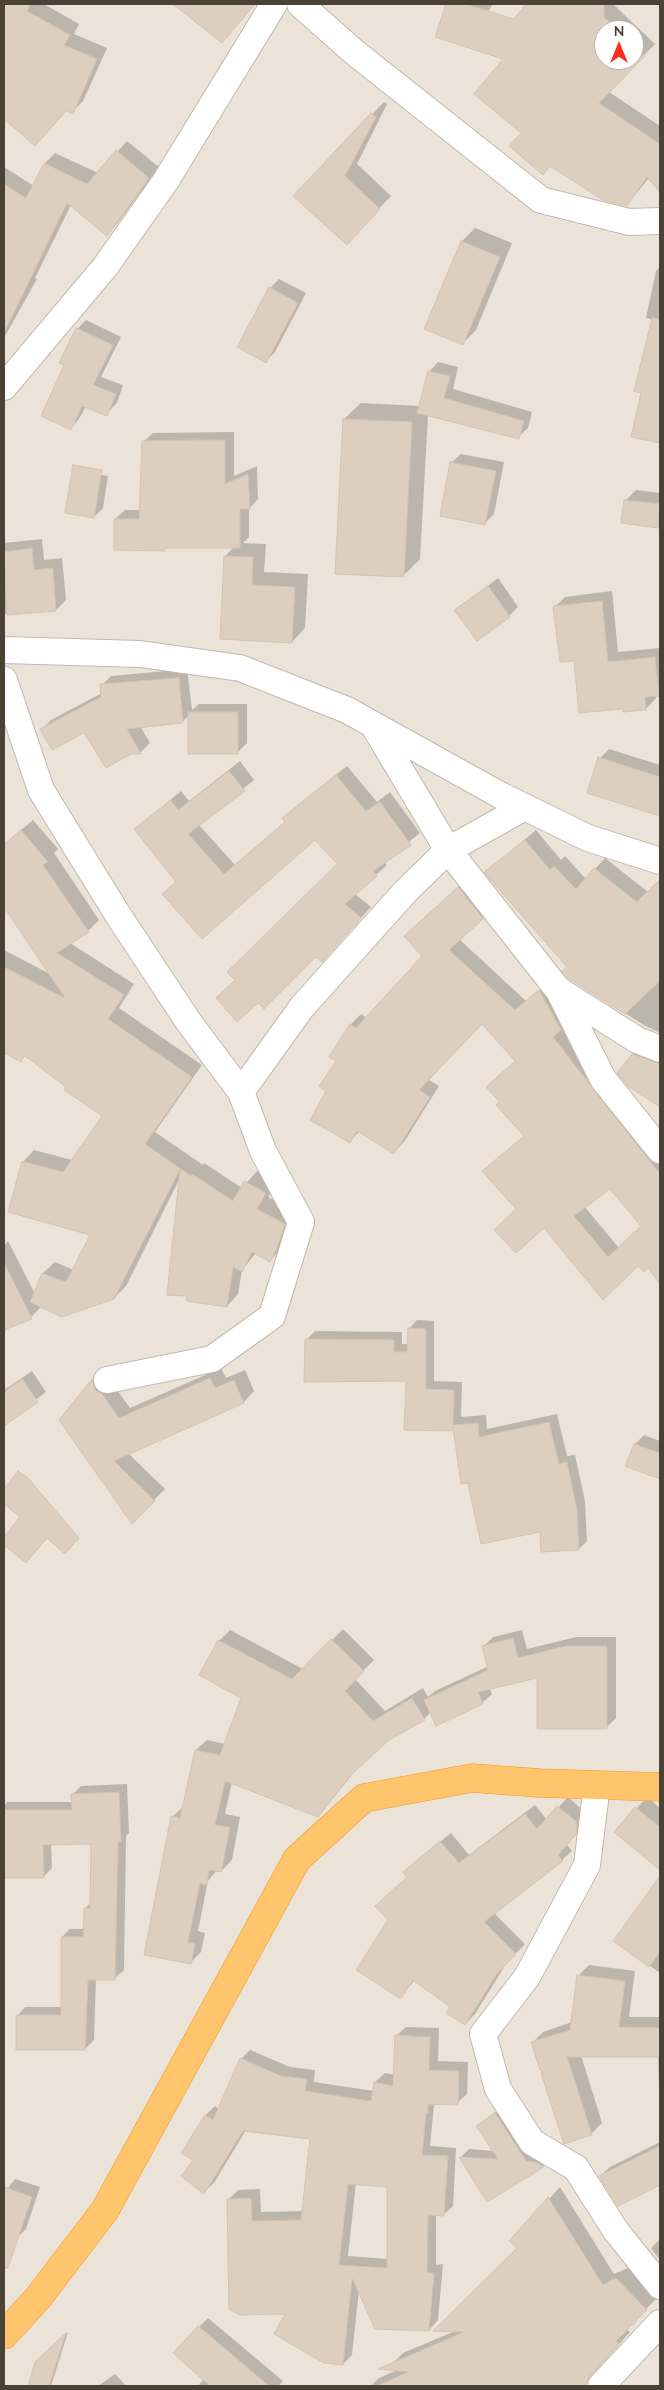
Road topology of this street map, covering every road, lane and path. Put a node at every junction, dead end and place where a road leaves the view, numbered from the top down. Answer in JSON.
{"nodes":[{"id":1,"x":274,"y":4,"type":"edge"},
{"id":2,"x":300,"y":4,"type":"edge"},
{"id":3,"x":660,"y":221,"type":"edge"},
{"id":4,"x":4,"y":387,"type":"edge"},
{"id":5,"x":4,"y":650,"type":"edge"},
{"id":6,"x":4,"y":680,"type":"edge"},
{"id":7,"x":374,"y":726,"type":"junction"},
{"id":8,"x":525,"y":807,"type":"junction"},
{"id":9,"x":448,"y":850,"type":"junction"},
{"id":10,"x":660,"y":861,"type":"edge"},
{"id":11,"x":559,"y":991,"type":"junction"},
{"id":12,"x":660,"y":1050,"type":"edge"},
{"id":13,"x":241,"y":1092,"type":"junction"},
{"id":14,"x":660,"y":1150,"type":"edge"},
{"id":15,"x":108,"y":1380,"type":"dead end"},
{"id":16,"x":597,"y":1785,"type":"junction"},
{"id":17,"x":660,"y":1787,"type":"edge"},
{"id":18,"x":660,"y":2286,"type":"edge"},
{"id":19,"x":660,"y":2323,"type":"edge"},
{"id":20,"x":4,"y":2335,"type":"edge"},
{"id":21,"x":601,"y":2386,"type":"edge"}],
"edges":[{"from":1,"to":4,"type":"street"},
{"from":2,"to":3,"type":"street"},
{"from":5,"to":7,"type":"street"},
{"from":6,"to":13,"type":"street"},
{"from":7,"to":8,"type":"street"},
{"from":7,"to":9,"type":"street"},
{"from":8,"to":9,"type":"street"},
{"from":8,"to":10,"type":"street"},
{"from":9,"to":11,"type":"street"},
{"from":9,"to":13,"type":"street"},
{"from":11,"to":12,"type":"street"},
{"from":11,"to":14,"type":"street"},
{"from":13,"to":15,"type":"street"},
{"from":16,"to":17,"type":"highway"},
{"from":16,"to":18,"type":"street"},
{"from":16,"to":20,"type":"highway"},
{"from":19,"to":21,"type":"street"}]}
